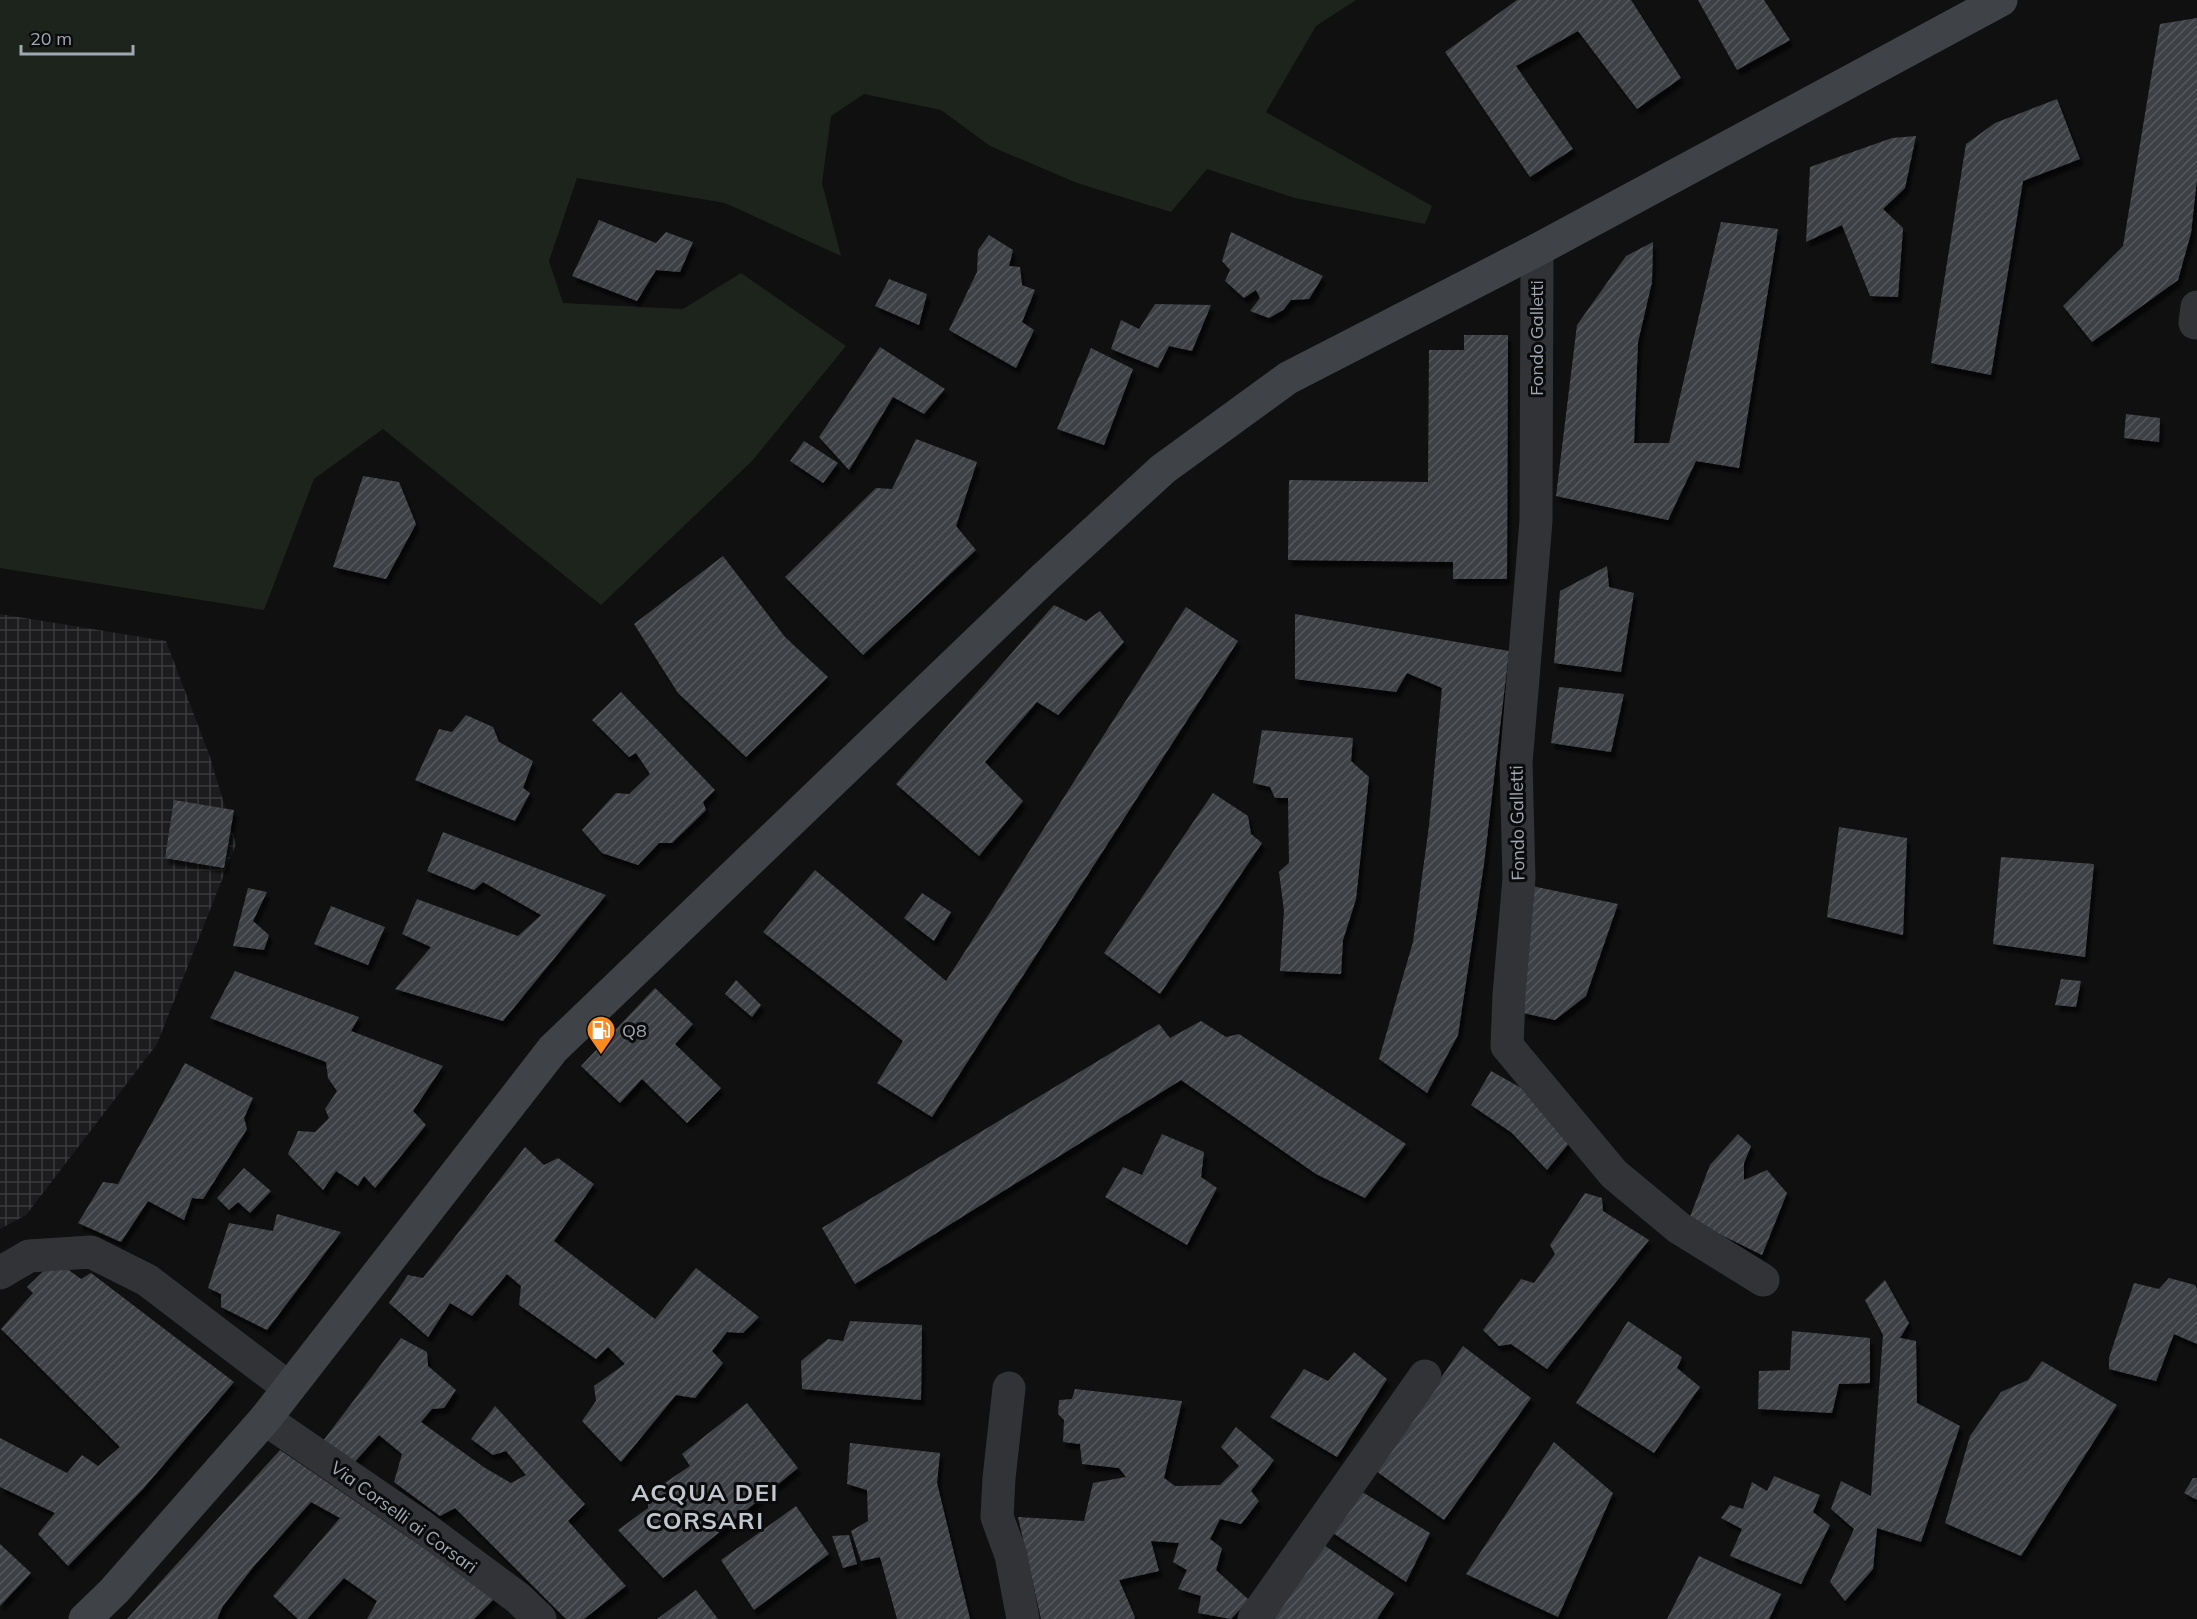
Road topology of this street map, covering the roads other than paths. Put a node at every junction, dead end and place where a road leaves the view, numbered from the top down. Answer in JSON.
{"nodes":[{"id":1,"x":2001,"y":0,"type":"edge"},
{"id":2,"x":1537,"y":250,"type":"junction"},
{"id":3,"x":0,"y":1273,"type":"edge"},
{"id":4,"x":1763,"y":1280,"type":"dead end"},
{"id":5,"x":1425,"y":1376,"type":"dead end"},
{"id":6,"x":289,"y":1388,"type":"junction"},
{"id":7,"x":1010,"y":1388,"type":"dead end"},
{"id":8,"x":266,"y":1419,"type":"junction"},
{"id":9,"x":85,"y":1619,"type":"edge"},
{"id":10,"x":540,"y":1619,"type":"edge"},
{"id":11,"x":1023,"y":1619,"type":"edge"},
{"id":12,"x":1254,"y":1619,"type":"edge"}],
"edges":[{"from":1,"to":2,"type":"main road"},
{"from":2,"to":4,"type":"street","name":"Fondo Galletti"},
{"from":2,"to":6,"type":"main road"},
{"from":3,"to":6,"type":"street"},
{"from":5,"to":12,"type":"street"},
{"from":6,"to":8,"type":"main road"},
{"from":7,"to":11,"type":"street"},
{"from":8,"to":9,"type":"main road"},
{"from":8,"to":10,"type":"street","name":"Via Corselli ai Corsari"}]}
